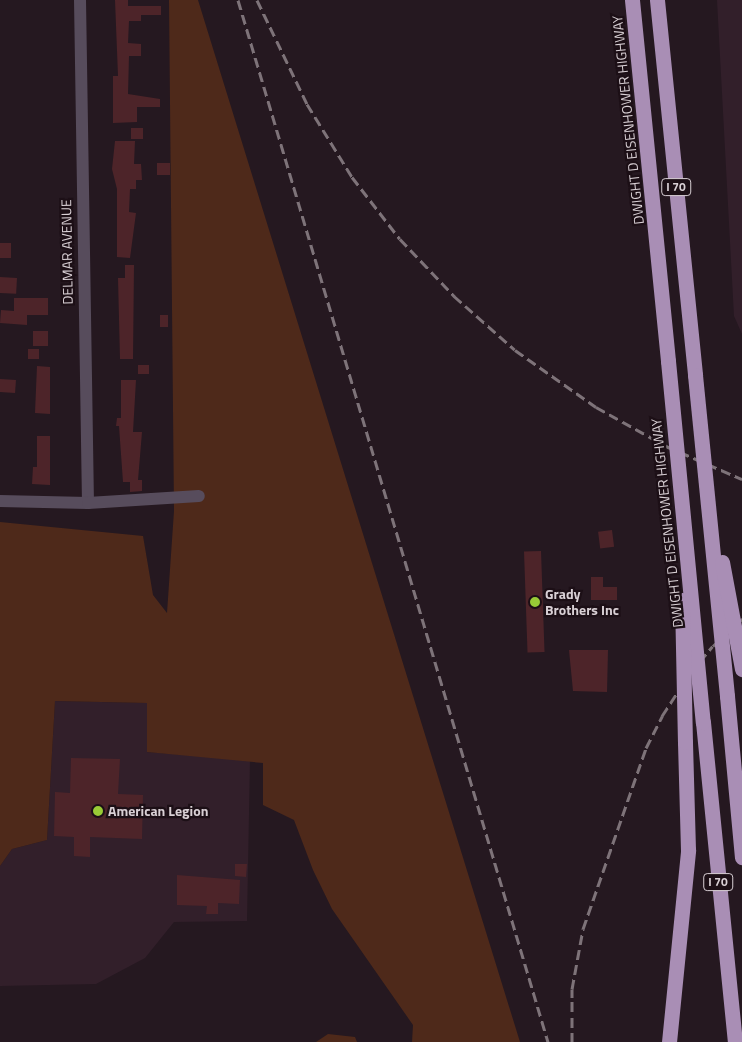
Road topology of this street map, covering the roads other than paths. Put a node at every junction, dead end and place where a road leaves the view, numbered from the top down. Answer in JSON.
{"nodes":[{"id":1,"x":80,"y":0,"type":"edge"},
{"id":2,"x":632,"y":0,"type":"edge"},
{"id":3,"x":657,"y":0,"type":"edge"},
{"id":4,"x":705,"y":477,"type":"junction"},
{"id":5,"x":680,"y":489,"type":"junction"},
{"id":6,"x":199,"y":496,"type":"dead end"},
{"id":7,"x":0,"y":501,"type":"edge"},
{"id":8,"x":88,"y":503,"type":"junction"},
{"id":9,"x":742,"y":669,"type":"edge"},
{"id":10,"x":742,"y":857,"type":"edge"},
{"id":11,"x":669,"y":1042,"type":"edge"},
{"id":12,"x":735,"y":1042,"type":"edge"}],
"edges":[{"from":1,"to":8,"type":"street","name":"DELMAR AVENUE"},
{"from":2,"to":5,"type":"highway","name":"DWIGHT D EISENHOWER HIGHWAY","number":"I 70","bridge":true},
{"from":3,"to":4,"type":"highway","number":"I 70","bridge":true},
{"from":4,"to":9,"type":"highway","bridge":true},
{"from":4,"to":10,"type":"highway","number":"I 70","bridge":true},
{"from":5,"to":11,"type":"highway","bridge":true},
{"from":5,"to":12,"type":"highway","name":"DWIGHT D EISENHOWER HIGHWAY","number":"I 70","bridge":true},
{"from":6,"to":8,"type":"street"},
{"from":7,"to":8,"type":"street"}]}
